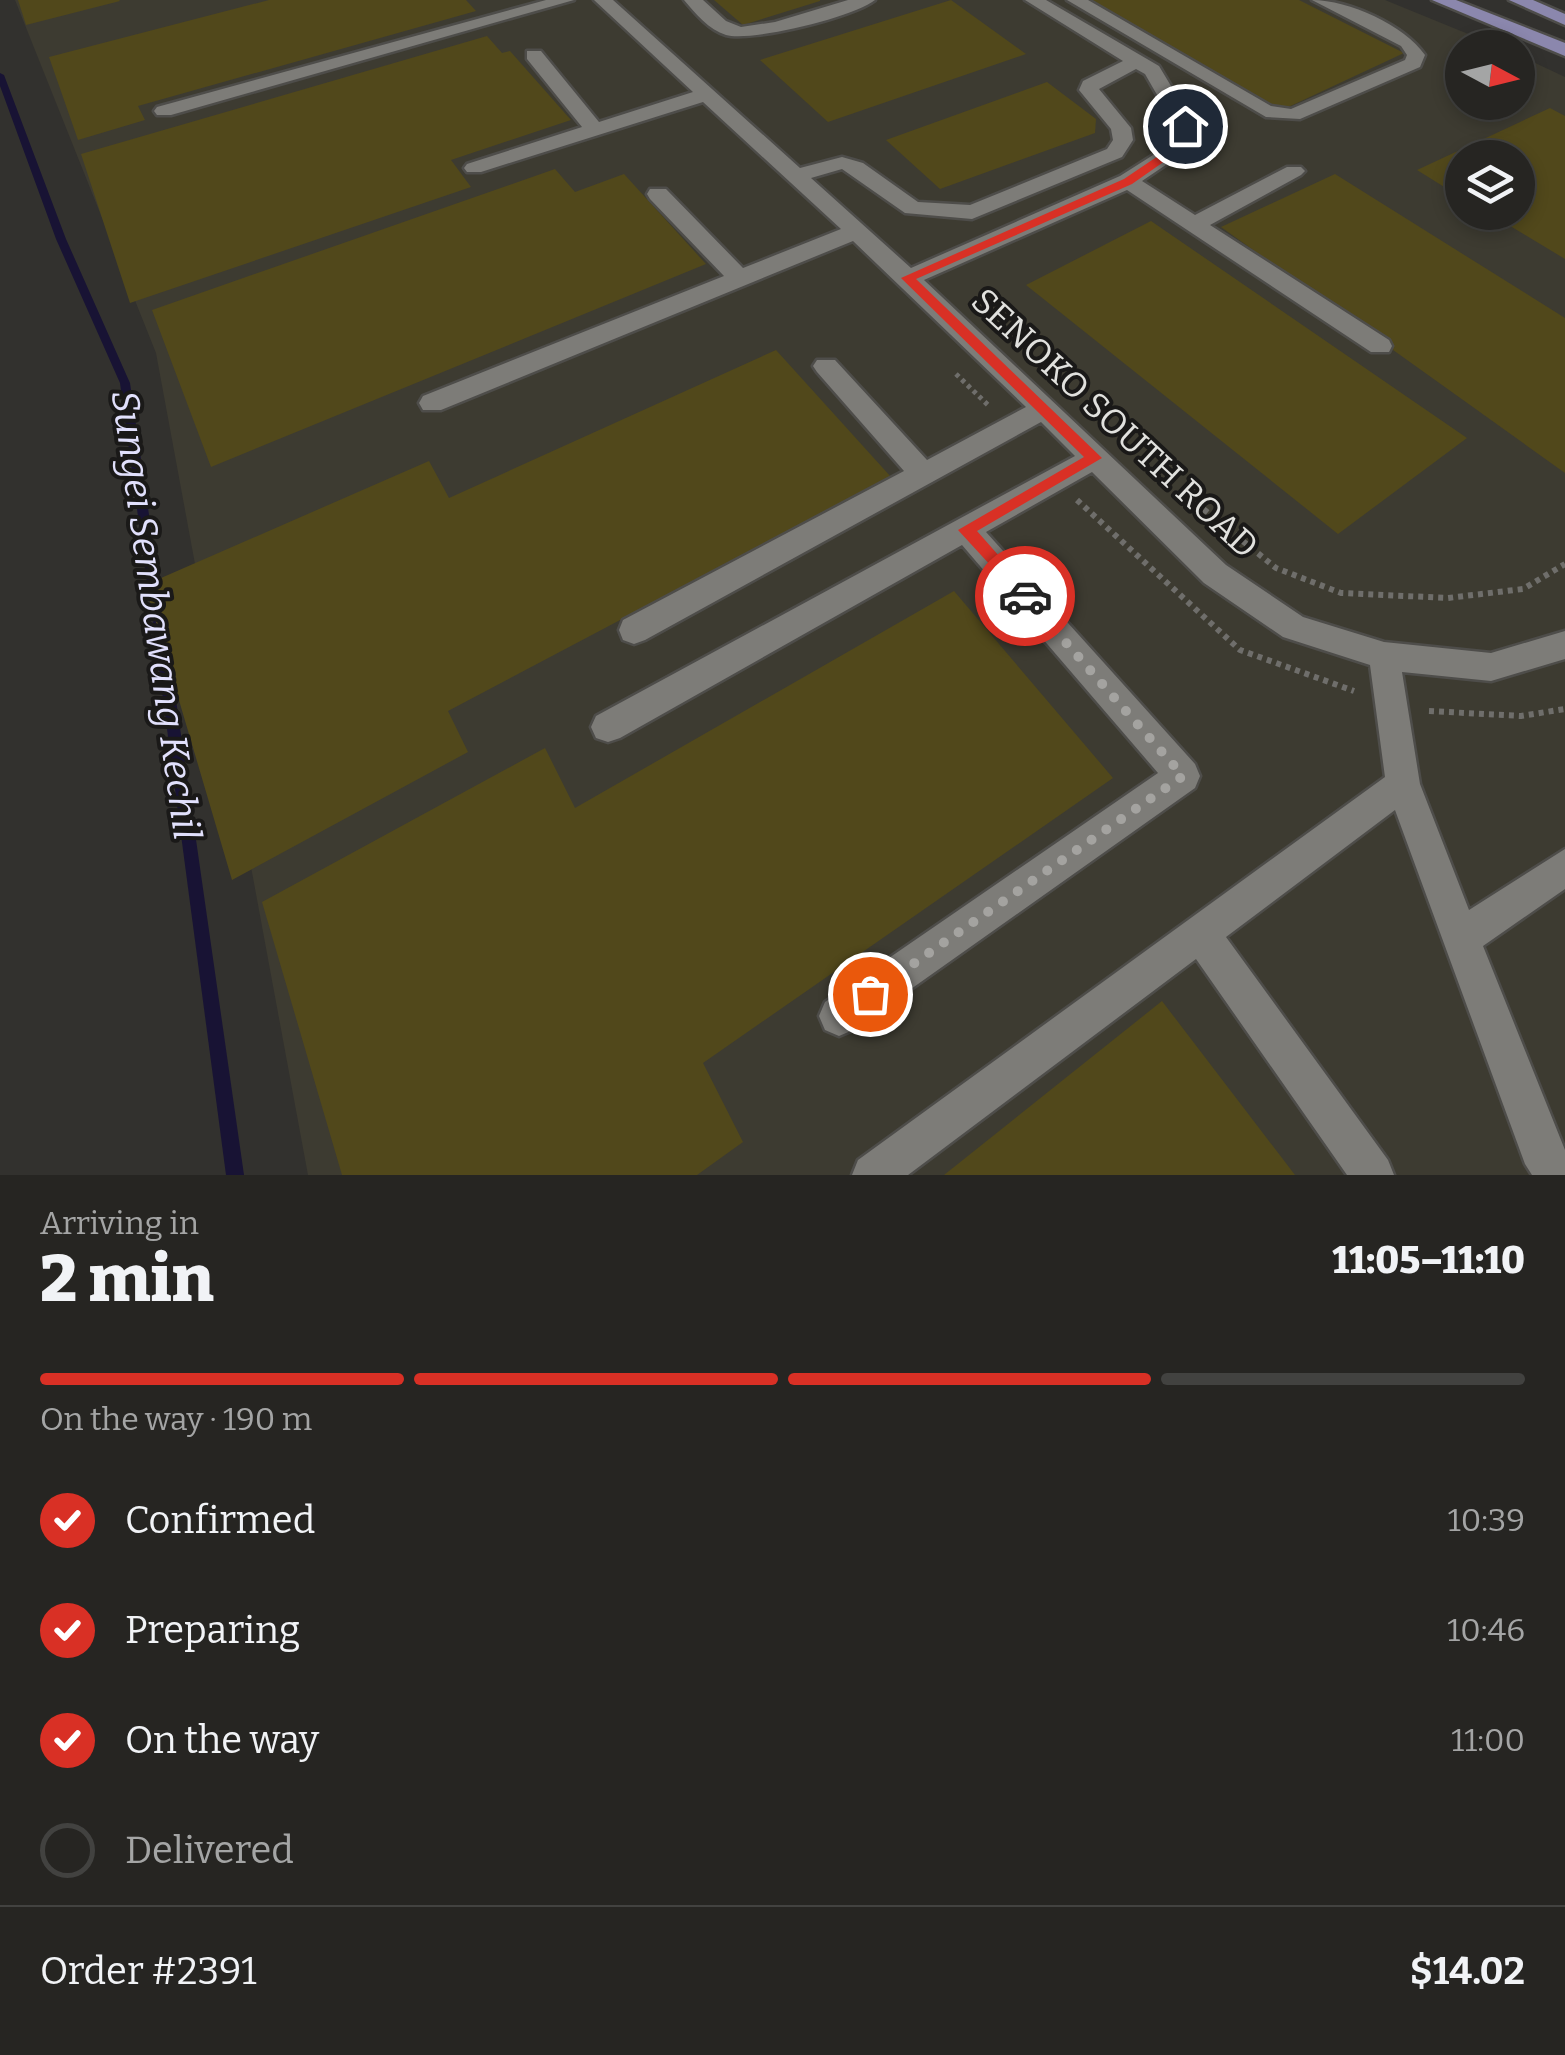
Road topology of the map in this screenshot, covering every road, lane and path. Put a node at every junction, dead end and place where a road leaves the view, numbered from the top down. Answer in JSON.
{"nodes":[{"id":1,"x":482,"y":0,"type":"edge"},
{"id":2,"x":565,"y":0,"type":"edge"},
{"id":3,"x":604,"y":0,"type":"edge"},
{"id":4,"x":693,"y":0,"type":"edge"},
{"id":5,"x":866,"y":0,"type":"edge"},
{"id":6,"x":1076,"y":0,"type":"edge"},
{"id":7,"x":1322,"y":0,"type":"edge"},
{"id":8,"x":1441,"y":0,"type":"edge"},
{"id":9,"x":1518,"y":0,"type":"edge"},
{"id":10,"x":1040,"y":1,"type":"edge"},
{"id":11,"x":498,"y":19,"type":"junction"},
{"id":12,"x":1565,"y":20,"type":"edge"},
{"id":13,"x":1565,"y":50,"type":"edge"},
{"id":14,"x":534,"y":55,"type":"dead end"},
{"id":15,"x":1138,"y":61,"type":"junction"},
{"id":16,"x":707,"y":94,"type":"junction"},
{"id":17,"x":164,"y":111,"type":"dead end"},
{"id":18,"x":595,"y":130,"type":"junction"},
{"id":19,"x":474,"y":168,"type":"dead end"},
{"id":20,"x":1294,"y":171,"type":"dead end"},
{"id":21,"x":794,"y":176,"type":"junction"},
{"id":22,"x":1128,"y":181,"type":"junction"},
{"id":23,"x":658,"y":194,"type":"dead end"},
{"id":24,"x":1192,"y":225,"type":"junction"},
{"id":25,"x":858,"y":232,"type":"junction"},
{"id":26,"x":908,"y":278,"type":"junction"},
{"id":27,"x":740,"y":279,"type":"junction"},
{"id":28,"x":1380,"y":346,"type":"dead end"},
{"id":29,"x":826,"y":366,"type":"dead end"},
{"id":30,"x":432,"y":403,"type":"dead end"},
{"id":31,"x":1044,"y":409,"type":"junction"},
{"id":32,"x":1094,"y":458,"type":"junction"},
{"id":33,"x":924,"y":474,"type":"junction"},
{"id":34,"x":1189,"y":498,"type":"dead end"},
{"id":35,"x":966,"y":530,"type":"junction"},
{"id":36,"x":1565,"y":564,"type":"edge"},
{"id":37,"x":634,"y":630,"type":"dead end"},
{"id":38,"x":1565,"y":645,"type":"edge"},
{"id":39,"x":1384,"y":656,"type":"junction"},
{"id":40,"x":608,"y":727,"type":"dead end"},
{"id":41,"x":1403,"y":784,"type":"junction"},
{"id":42,"x":1565,"y":868,"type":"edge"},
{"id":43,"x":1201,"y":934,"type":"junction"},
{"id":44,"x":1461,"y":938,"type":"junction"},
{"id":45,"x":839,"y":1016,"type":"dead end"},
{"id":46,"x":873,"y":1175,"type":"edge"},
{"id":47,"x":1373,"y":1175,"type":"edge"},
{"id":48,"x":1556,"y":1175,"type":"edge"}],
"edges":[{"from":1,"to":11,"type":"street"},
{"from":2,"to":11,"type":"street"},
{"from":3,"to":16,"type":"street","name":"SENOKO SOUTH ROAD"},
{"from":4,"to":5,"type":"street"},
{"from":6,"to":7,"type":"street"},
{"from":8,"to":13,"type":"main road"},
{"from":9,"to":12,"type":"main road"},
{"from":10,"to":15,"type":"street","name":"SENOKO SOUTH ROAD"},
{"from":11,"to":17,"type":"street"},
{"from":14,"to":18,"type":"street"},
{"from":15,"to":21,"type":"street"},
{"from":15,"to":22,"type":"street","name":"SENOKO SOUTH ROAD"},
{"from":16,"to":18,"type":"street"},
{"from":16,"to":21,"type":"street","name":"SENOKO SOUTH ROAD"},
{"from":18,"to":19,"type":"street"},
{"from":20,"to":24,"type":"street"},
{"from":21,"to":25,"type":"street","name":"SENOKO SOUTH ROAD"},
{"from":22,"to":24,"type":"street"},
{"from":22,"to":26,"type":"street","name":"SENOKO SOUTH ROAD"},
{"from":23,"to":27,"type":"street"},
{"from":24,"to":28,"type":"street"},
{"from":25,"to":26,"type":"street","name":"SENOKO SOUTH ROAD"},
{"from":25,"to":27,"type":"street"},
{"from":26,"to":31,"type":"street","name":"SENOKO SOUTH ROAD"},
{"from":27,"to":30,"type":"street"},
{"from":29,"to":33,"type":"street"},
{"from":31,"to":32,"type":"street","name":"SENOKO SOUTH ROAD"},
{"from":31,"to":33,"type":"street"},
{"from":32,"to":35,"type":"street"},
{"from":32,"to":39,"type":"street","name":"SENOKO SOUTH ROAD"},
{"from":33,"to":37,"type":"street"},
{"from":34,"to":36,"type":"path"},
{"from":35,"to":40,"type":"street"},
{"from":35,"to":45,"type":"street"},
{"from":38,"to":39,"type":"street","name":"SENOKO SOUTH ROAD"},
{"from":39,"to":41,"type":"street"},
{"from":41,"to":43,"type":"street"},
{"from":41,"to":44,"type":"street"},
{"from":42,"to":44,"type":"street"},
{"from":43,"to":46,"type":"street"},
{"from":43,"to":47,"type":"street"},
{"from":44,"to":48,"type":"street"}]}
